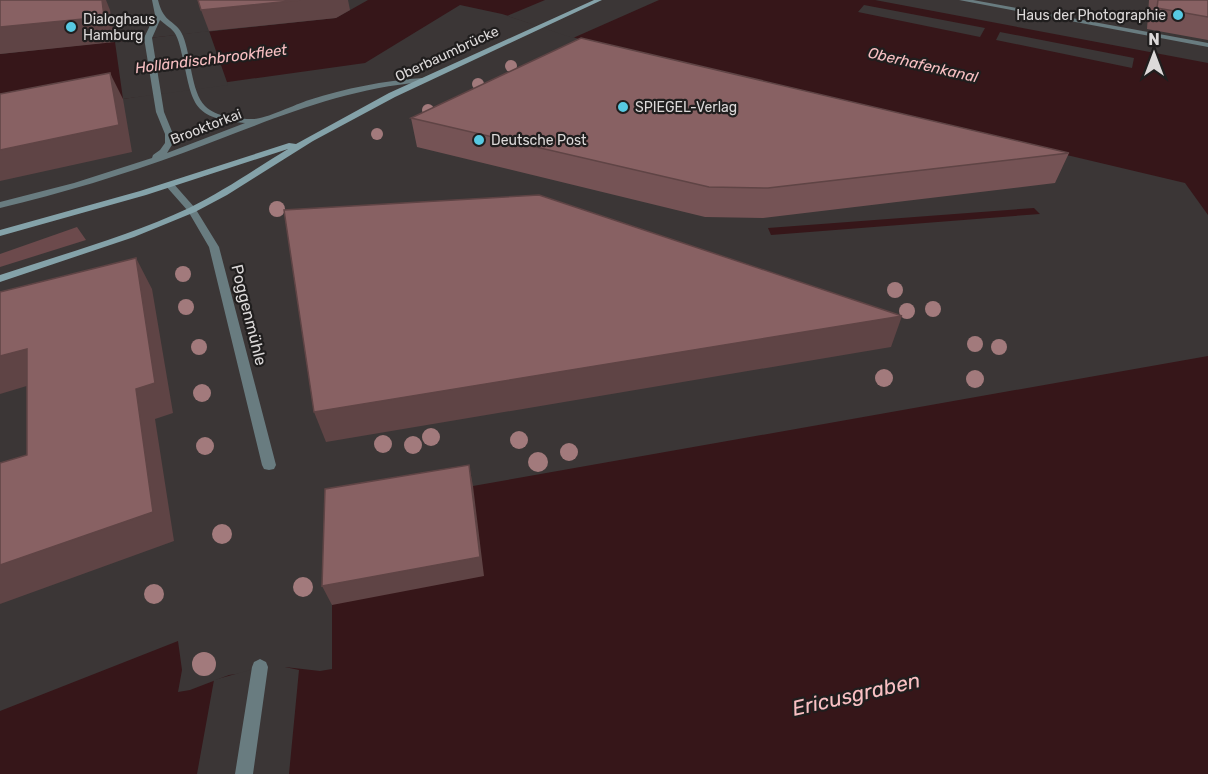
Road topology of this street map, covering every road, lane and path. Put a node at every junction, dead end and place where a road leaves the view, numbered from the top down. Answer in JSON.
{"nodes":[{"id":1,"x":155,"y":0,"type":"edge"},
{"id":2,"x":599,"y":0,"type":"edge"},
{"id":3,"x":962,"y":0,"type":"edge"},
{"id":4,"x":159,"y":14,"type":"junction"},
{"id":5,"x":1208,"y":45,"type":"edge"},
{"id":6,"x":422,"y":80,"type":"junction"},
{"id":7,"x":257,"y":121,"type":"junction"},
{"id":8,"x":310,"y":139,"type":"junction"},
{"id":9,"x":148,"y":163,"type":"junction"},
{"id":10,"x":170,"y":185,"type":"junction"},
{"id":11,"x":0,"y":205,"type":"edge"},
{"id":12,"x":192,"y":210,"type":"junction"},
{"id":13,"x":0,"y":233,"type":"edge"},
{"id":14,"x":0,"y":279,"type":"edge"},
{"id":15,"x":269,"y":465,"type":"dead end"},
{"id":16,"x":260,"y":667,"type":"dead end"},
{"id":17,"x":244,"y":774,"type":"edge"}],
"edges":[{"from":1,"to":4,"type":"street"},
{"from":2,"to":6,"type":"main road","name":"Oberbaumbrücke"},
{"from":3,"to":5,"type":"street"},
{"from":4,"to":7,"type":"street"},
{"from":4,"to":9,"type":"street"},
{"from":6,"to":7,"type":"street","name":"Brooktorkai"},
{"from":6,"to":8,"type":"main road","name":"Oberbaumbrücke"},
{"from":7,"to":9,"type":"street","name":"Brooktorkai"},
{"from":8,"to":10,"type":"main road","name":"Oberbaumbrücke"},
{"from":8,"to":12,"type":"main road","name":"Oberbaumbrücke"},
{"from":9,"to":11,"type":"street","name":"Brooktorkai"},
{"from":10,"to":12,"type":"street","name":"Poggenmühle"},
{"from":10,"to":13,"type":"main road"},
{"from":12,"to":14,"type":"main road"},
{"from":12,"to":15,"type":"street","name":"Poggenmühle"},
{"from":16,"to":17,"type":"street"}]}
